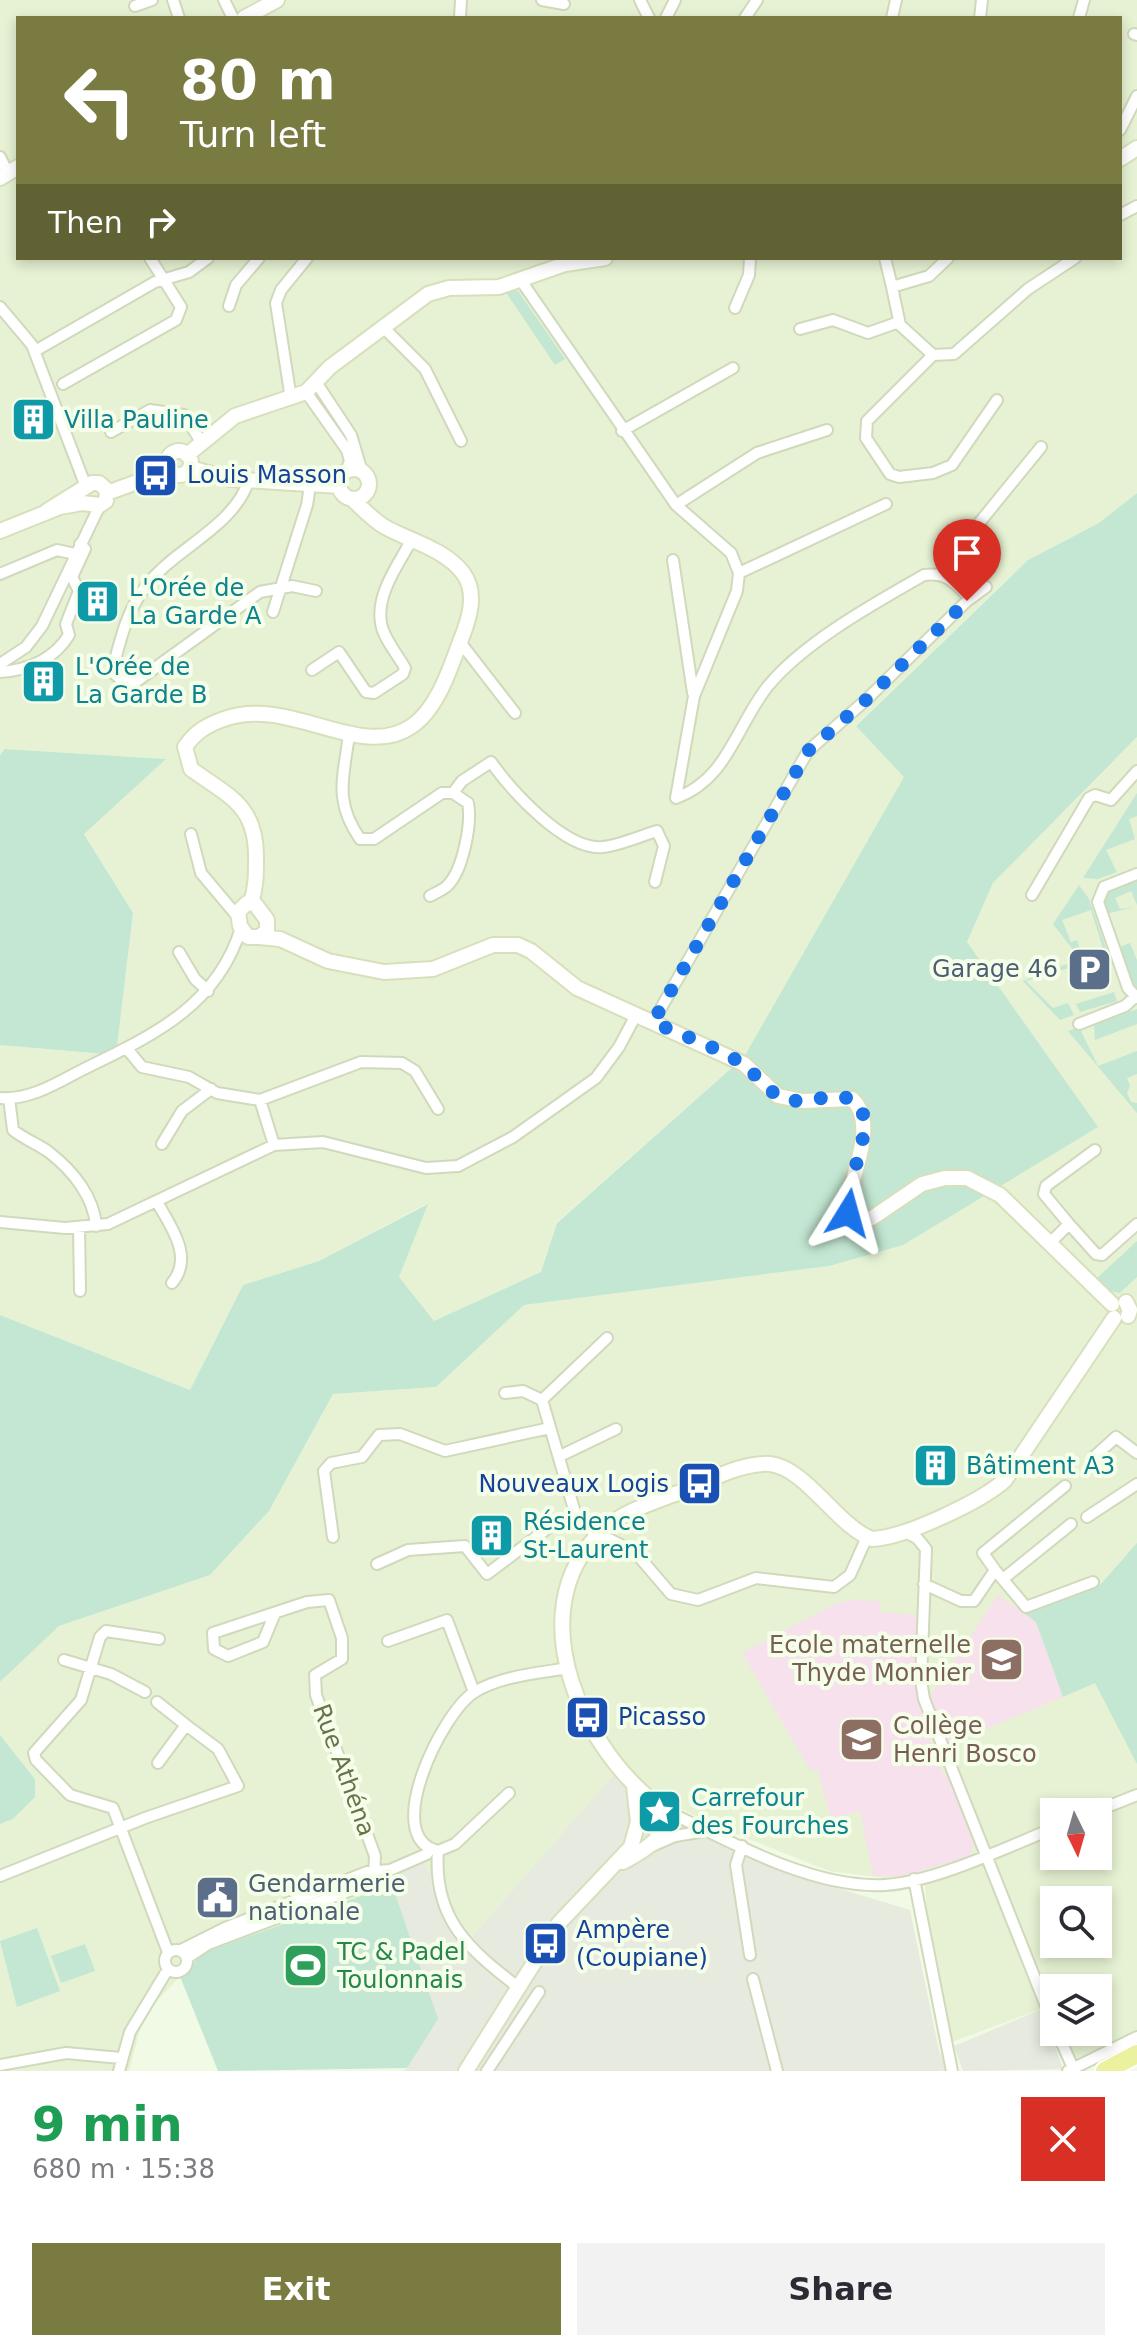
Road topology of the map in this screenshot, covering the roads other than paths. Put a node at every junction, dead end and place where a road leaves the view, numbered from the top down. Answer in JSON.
{"nodes":[{"id":1,"x":152,"y":0,"type":"edge"},
{"id":2,"x":280,"y":0,"type":"edge"},
{"id":3,"x":542,"y":0,"type":"edge"},
{"id":4,"x":564,"y":4,"type":"dead end"},
{"id":5,"x":135,"y":6,"type":"dead end"},
{"id":6,"x":248,"y":16,"type":"edge"},
{"id":7,"x":259,"y":16,"type":"edge"},
{"id":8,"x":1137,"y":96,"type":"edge"},
{"id":9,"x":1122,"y":126,"type":"edge"},
{"id":10,"x":0,"y":157,"type":"edge"},
{"id":11,"x":9,"y":173,"type":"edge"},
{"id":12,"x":151,"y":260,"type":"edge"},
{"id":13,"x":205,"y":260,"type":"edge"},
{"id":14,"x":257,"y":260,"type":"edge"},
{"id":15,"x":305,"y":260,"type":"edge"},
{"id":16,"x":592,"y":260,"type":"edge"},
{"id":17,"x":750,"y":260,"type":"edge"},
{"id":18,"x":885,"y":260,"type":"edge"},
{"id":19,"x":946,"y":260,"type":"edge"},
{"id":20,"x":1072,"y":260,"type":"edge"},
{"id":21,"x":162,"y":280,"type":"junction"},
{"id":22,"x":522,"y":282,"type":"junction"},
{"id":23,"x":892,"y":287,"type":"junction"},
{"id":24,"x":229,"y":306,"type":"dead end"},
{"id":25,"x":0,"y":307,"type":"edge"},
{"id":26,"x":735,"y":308,"type":"dead end"},
{"id":27,"x":899,"y":322,"type":"junction"},
{"id":28,"x":384,"y":328,"type":"junction"},
{"id":29,"x":800,"y":329,"type":"dead end"},
{"id":30,"x":35,"y":351,"type":"junction"},
{"id":31,"x":933,"y":355,"type":"junction"},
{"id":32,"x":733,"y":368,"type":"dead end"},
{"id":33,"x":63,"y":384,"type":"dead end"},
{"id":34,"x":311,"y":387,"type":"junction"},
{"id":35,"x":291,"y":399,"type":"junction"},
{"id":36,"x":997,"y":400,"type":"dead end"},
{"id":37,"x":827,"y":430,"type":"dead end"},
{"id":38,"x":622,"y":431,"type":"junction"},
{"id":39,"x":111,"y":432,"type":"dead end"},
{"id":40,"x":200,"y":440,"type":"junction"},
{"id":41,"x":461,"y":441,"type":"dead end"},
{"id":42,"x":1041,"y":447,"type":"dead end"},
{"id":43,"x":188,"y":461,"type":"junction"},
{"id":44,"x":362,"y":472,"type":"junction"},
{"id":45,"x":230,"y":479,"type":"junction"},
{"id":46,"x":342,"y":479,"type":"junction"},
{"id":47,"x":249,"y":480,"type":"junction"},
{"id":48,"x":310,"y":486,"type":"junction"},
{"id":49,"x":367,"y":492,"type":"junction"},
{"id":50,"x":95,"y":494,"type":"junction"},
{"id":51,"x":352,"y":499,"type":"junction"},
{"id":52,"x":236,"y":503,"type":"junction"},
{"id":53,"x":886,"y":504,"type":"dead end"},
{"id":54,"x":676,"y":505,"type":"junction"},
{"id":55,"x":0,"y":531,"type":"edge"},
{"id":56,"x":392,"y":531,"type":"junction"},
{"id":57,"x":411,"y":541,"type":"junction"},
{"id":58,"x":78,"y":549,"type":"junction"},
{"id":59,"x":673,"y":560,"type":"dead end"},
{"id":60,"x":739,"y":573,"type":"junction"},
{"id":61,"x":0,"y":574,"type":"edge"},
{"id":62,"x":278,"y":589,"type":"junction"},
{"id":63,"x":316,"y":591,"type":"dead end"},
{"id":64,"x":970,"y":598,"type":"junction"},
{"id":65,"x":273,"y":612,"type":"dead end"},
{"id":66,"x":460,"y":642,"type":"junction"},
{"id":67,"x":0,"y":664,"type":"edge"},
{"id":68,"x":312,"y":670,"type":"dead end"},
{"id":69,"x":0,"y":672,"type":"edge"},
{"id":70,"x":694,"y":696,"type":"junction"},
{"id":71,"x":515,"y":713,"type":"dead end"},
{"id":72,"x":349,"y":735,"type":"junction"},
{"id":73,"x":1137,"y":771,"type":"edge"},
{"id":74,"x":453,"y":793,"type":"junction"},
{"id":75,"x":191,"y":834,"type":"dead end"},
{"id":76,"x":1137,"y":874,"type":"edge"},
{"id":77,"x":655,"y":882,"type":"dead end"},
{"id":78,"x":1032,"y":895,"type":"dead end"},
{"id":79,"x":430,"y":896,"type":"dead end"},
{"id":80,"x":249,"y":920,"type":"junction"},
{"id":81,"x":280,"y":939,"type":"junction"},
{"id":82,"x":179,"y":952,"type":"dead end"},
{"id":83,"x":208,"y":991,"type":"junction"},
{"id":84,"x":1136,"y":998,"type":"edge"},
{"id":85,"x":636,"y":1015,"type":"junction"},
{"id":86,"x":653,"y":1022,"type":"junction"},
{"id":87,"x":1079,"y":1024,"type":"dead end"},
{"id":88,"x":128,"y":1050,"type":"junction"},
{"id":89,"x":211,"y":1089,"type":"junction"},
{"id":90,"x":5,"y":1098,"type":"edge"},
{"id":91,"x":260,"y":1100,"type":"junction"},
{"id":92,"x":438,"y":1109,"type":"dead end"},
{"id":93,"x":162,"y":1144,"type":"dead end"},
{"id":94,"x":274,"y":1145,"type":"junction"},
{"id":95,"x":1095,"y":1150,"type":"dead end"},
{"id":96,"x":157,"y":1202,"type":"junction"},
{"id":97,"x":0,"y":1222,"type":"edge"},
{"id":98,"x":1069,"y":1224,"type":"junction"},
{"id":99,"x":1137,"y":1224,"type":"edge"},
{"id":100,"x":96,"y":1226,"type":"junction"},
{"id":101,"x":79,"y":1227,"type":"junction"},
{"id":102,"x":1049,"y":1244,"type":"junction"},
{"id":103,"x":172,"y":1283,"type":"dead end"},
{"id":104,"x":80,"y":1291,"type":"dead end"},
{"id":105,"x":1126,"y":1309,"type":"edge"},
{"id":106,"x":607,"y":1338,"type":"dead end"},
{"id":107,"x":505,"y":1393,"type":"dead end"},
{"id":108,"x":542,"y":1400,"type":"junction"},
{"id":109,"x":550,"y":1428,"type":"junction"},
{"id":110,"x":616,"y":1429,"type":"dead end"},
{"id":111,"x":1137,"y":1453,"type":"edge"},
{"id":112,"x":560,"y":1456,"type":"junction"},
{"id":113,"x":1094,"y":1457,"type":"dead end"},
{"id":114,"x":1137,"y":1484,"type":"edge"},
{"id":115,"x":1065,"y":1486,"type":"dead end"},
{"id":116,"x":576,"y":1516,"type":"junction"},
{"id":117,"x":1087,"y":1517,"type":"dead end"},
{"id":118,"x":927,"y":1521,"type":"junction"},
{"id":119,"x":1071,"y":1524,"type":"dead end"},
{"id":120,"x":901,"y":1530,"type":"junction"},
{"id":121,"x":599,"y":1533,"type":"junction"},
{"id":122,"x":333,"y":1537,"type":"dead end"},
{"id":123,"x":867,"y":1537,"type":"junction"},
{"id":124,"x":926,"y":1549,"type":"junction"},
{"id":125,"x":377,"y":1564,"type":"dead end"},
{"id":126,"x":999,"y":1574,"type":"junction"},
{"id":127,"x":1093,"y":1582,"type":"dead end"},
{"id":128,"x":924,"y":1584,"type":"junction"},
{"id":129,"x":275,"y":1613,"type":"junction"},
{"id":130,"x":159,"y":1639,"type":"dead end"},
{"id":131,"x":388,"y":1641,"type":"dead end"},
{"id":132,"x":64,"y":1660,"type":"dead end"},
{"id":133,"x":91,"y":1667,"type":"junction"},
{"id":134,"x":569,"y":1668,"type":"junction"},
{"id":135,"x":145,"y":1692,"type":"dead end"},
{"id":136,"x":474,"y":1692,"type":"junction"},
{"id":137,"x":157,"y":1702,"type":"dead end"},
{"id":138,"x":186,"y":1725,"type":"junction"},
{"id":139,"x":158,"y":1763,"type":"dead end"},
{"id":140,"x":634,"y":1786,"type":"junction"},
{"id":141,"x":509,"y":1793,"type":"dead end"},
{"id":142,"x":1137,"y":1795,"type":"edge"},
{"id":143,"x":1112,"y":1805,"type":"edge"},
{"id":144,"x":665,"y":1810,"type":"junction"},
{"id":145,"x":123,"y":1827,"type":"junction"},
{"id":146,"x":707,"y":1831,"type":"junction"},
{"id":147,"x":637,"y":1833,"type":"junction"},
{"id":148,"x":1040,"y":1833,"type":"edge"},
{"id":149,"x":742,"y":1846,"type":"junction"},
{"id":150,"x":650,"y":1847,"type":"junction"},
{"id":151,"x":434,"y":1850,"type":"junction"},
{"id":152,"x":987,"y":1854,"type":"junction"},
{"id":153,"x":619,"y":1864,"type":"junction"},
{"id":154,"x":375,"y":1871,"type":"junction"},
{"id":155,"x":0,"y":1876,"type":"edge"},
{"id":156,"x":914,"y":1879,"type":"junction"},
{"id":157,"x":168,"y":1952,"type":"junction"},
{"id":158,"x":184,"y":1954,"type":"junction"},
{"id":159,"x":750,"y":1955,"type":"dead end"},
{"id":160,"x":168,"y":1969,"type":"junction"},
{"id":161,"x":753,"y":1979,"type":"dead end"},
{"id":162,"x":518,"y":1987,"type":"junction"},
{"id":163,"x":1040,"y":1990,"type":"edge"},
{"id":164,"x":539,"y":1992,"type":"dead end"},
{"id":165,"x":1137,"y":2037,"type":"edge"},
{"id":166,"x":1062,"y":2046,"type":"edge"},
{"id":167,"x":1137,"y":2054,"type":"edge"},
{"id":168,"x":121,"y":2058,"type":"junction"},
{"id":169,"x":1137,"y":2062,"type":"edge"},
{"id":170,"x":0,"y":2065,"type":"edge"},
{"id":171,"x":950,"y":2070,"type":"edge"},
{"id":172,"x":1070,"y":2070,"type":"edge"},
{"id":173,"x":119,"y":2071,"type":"edge"},
{"id":174,"x":466,"y":2071,"type":"edge"},
{"id":175,"x":487,"y":2071,"type":"edge"},
{"id":176,"x":777,"y":2071,"type":"edge"},
{"id":177,"x":1105,"y":2071,"type":"edge"},
{"id":178,"x":1121,"y":2071,"type":"edge"}],
"edges":[{"from":1,"to":5,"type":"street"},
{"from":2,"to":6,"type":"street"},
{"from":2,"to":7,"type":"street"},
{"from":3,"to":4,"type":"street"},
{"from":8,"to":9,"type":"street"},
{"from":10,"to":11,"type":"street"},
{"from":12,"to":21,"type":"street"},
{"from":13,"to":21,"type":"street"},
{"from":14,"to":24,"type":"street"},
{"from":15,"to":35,"type":"street"},
{"from":16,"to":22,"type":"street"},
{"from":17,"to":26,"type":"street"},
{"from":18,"to":23,"type":"street"},
{"from":19,"to":23,"type":"street"},
{"from":20,"to":31,"type":"street"},
{"from":21,"to":30,"type":"street"},
{"from":21,"to":33,"type":"street"},
{"from":22,"to":28,"type":"street"},
{"from":22,"to":38,"type":"street"},
{"from":23,"to":27,"type":"street"},
{"from":25,"to":30,"type":"street"},
{"from":27,"to":29,"type":"street"},
{"from":27,"to":31,"type":"street"},
{"from":28,"to":34,"type":"street"},
{"from":28,"to":41,"type":"street"},
{"from":30,"to":50,"type":"street"},
{"from":31,"to":36,"type":"street"},
{"from":32,"to":38,"type":"street"},
{"from":34,"to":35,"type":"street"},
{"from":34,"to":44,"type":"street"},
{"from":34,"to":46,"type":"street"},
{"from":35,"to":40,"type":"street"},
{"from":37,"to":54,"type":"street"},
{"from":38,"to":54,"type":"street"},
{"from":39,"to":40,"type":"street"},
{"from":40,"to":43,"type":"street"},
{"from":42,"to":64,"type":"street"},
{"from":43,"to":45,"type":"street"},
{"from":43,"to":50,"type":"street"},
{"from":44,"to":46,"type":"street"},
{"from":44,"to":49,"type":"street"},
{"from":45,"to":47,"type":"street"},
{"from":45,"to":52,"type":"street"},
{"from":46,"to":48,"type":"street"},
{"from":46,"to":51,"type":"street"},
{"from":47,"to":48,"type":"street"},
{"from":47,"to":52,"type":"street"},
{"from":48,"to":62,"type":"street"},
{"from":49,"to":51,"type":"street"},
{"from":49,"to":56,"type":"street"},
{"from":50,"to":55,"type":"street"},
{"from":50,"to":58,"type":"street"},
{"from":51,"to":56,"type":"street"},
{"from":52,"to":62,"type":"street"},
{"from":53,"to":60,"type":"street"},
{"from":54,"to":60,"type":"street"},
{"from":56,"to":57,"type":"street"},
{"from":57,"to":66,"type":"street"},
{"from":57,"to":68,"type":"street"},
{"from":58,"to":61,"type":"street"},
{"from":58,"to":67,"type":"street"},
{"from":58,"to":69,"type":"street"},
{"from":59,"to":70,"type":"street"},
{"from":60,"to":70,"type":"street"},
{"from":62,"to":63,"type":"street"},
{"from":62,"to":65,"type":"street"},
{"from":64,"to":70,"type":"street"},
{"from":64,"to":86,"type":"street"},
{"from":66,"to":71,"type":"street"},
{"from":66,"to":72,"type":"street"},
{"from":72,"to":74,"type":"street"},
{"from":72,"to":80,"type":"street"},
{"from":73,"to":78,"type":"street"},
{"from":74,"to":77,"type":"street"},
{"from":74,"to":79,"type":"street"},
{"from":75,"to":80,"type":"street"},
{"from":76,"to":84,"type":"street"},
{"from":80,"to":81,"type":"street"},
{"from":80,"to":81,"type":"street"},
{"from":80,"to":83,"type":"street"},
{"from":81,"to":85,"type":"street"},
{"from":82,"to":83,"type":"street"},
{"from":83,"to":88,"type":"street"},
{"from":84,"to":87,"type":"street"},
{"from":85,"to":86,"type":"street"},
{"from":85,"to":94,"type":"street"},
{"from":86,"to":102,"type":"street"},
{"from":88,"to":89,"type":"street"},
{"from":88,"to":90,"type":"street"},
{"from":89,"to":91,"type":"street"},
{"from":89,"to":93,"type":"street"},
{"from":90,"to":100,"type":"street"},
{"from":91,"to":92,"type":"street"},
{"from":91,"to":94,"type":"street"},
{"from":94,"to":96,"type":"street"},
{"from":95,"to":98,"type":"street"},
{"from":96,"to":100,"type":"street"},
{"from":96,"to":103,"type":"street"},
{"from":97,"to":101,"type":"street"},
{"from":98,"to":99,"type":"street"},
{"from":98,"to":102,"type":"street"},
{"from":100,"to":101,"type":"street"},
{"from":101,"to":104,"type":"street"},
{"from":102,"to":105,"type":"street"},
{"from":105,"to":118,"type":"street"},
{"from":106,"to":108,"type":"street"},
{"from":107,"to":108,"type":"street"},
{"from":108,"to":109,"type":"street"},
{"from":109,"to":112,"type":"street"},
{"from":109,"to":122,"type":"street"},
{"from":110,"to":112,"type":"street"},
{"from":111,"to":113,"type":"street"},
{"from":112,"to":116,"type":"street"},
{"from":114,"to":117,"type":"street"},
{"from":115,"to":126,"type":"street"},
{"from":116,"to":121,"type":"street"},
{"from":116,"to":125,"type":"street"},
{"from":118,"to":120,"type":"street"},
{"from":118,"to":124,"type":"street"},
{"from":119,"to":126,"type":"street"},
{"from":120,"to":123,"type":"street"},
{"from":120,"to":124,"type":"street"},
{"from":121,"to":123,"type":"street"},
{"from":121,"to":123,"type":"street"},
{"from":121,"to":134,"type":"street"},
{"from":124,"to":128,"type":"street"},
{"from":126,"to":127,"type":"street"},
{"from":126,"to":128,"type":"street"},
{"from":128,"to":152,"type":"street"},
{"from":129,"to":129,"type":"street","name":"Rue Athéna"},
{"from":129,"to":154,"type":"street","name":"Rue Athéna"},
{"from":130,"to":133,"type":"street"},
{"from":131,"to":136,"type":"street"},
{"from":132,"to":133,"type":"street"},
{"from":133,"to":135,"type":"street"},
{"from":133,"to":145,"type":"street"},
{"from":134,"to":136,"type":"street"},
{"from":134,"to":140,"type":"street"},
{"from":136,"to":151,"type":"street"},
{"from":137,"to":138,"type":"street"},
{"from":138,"to":139,"type":"street"},
{"from":138,"to":145,"type":"street"},
{"from":140,"to":144,"type":"street"},
{"from":140,"to":147,"type":"street"},
{"from":141,"to":151,"type":"street"},
{"from":142,"to":143,"type":"street"},
{"from":144,"to":146,"type":"street"},
{"from":144,"to":147,"type":"street"},
{"from":144,"to":150,"type":"street"},
{"from":145,"to":155,"type":"street"},
{"from":145,"to":157,"type":"street"},
{"from":146,"to":149,"type":"street"},
{"from":146,"to":150,"type":"street"},
{"from":147,"to":153,"type":"street"},
{"from":148,"to":152,"type":"street"},
{"from":149,"to":156,"type":"street"},
{"from":149,"to":159,"type":"street"},
{"from":150,"to":153,"type":"street"},
{"from":151,"to":154,"type":"street"},
{"from":151,"to":162,"type":"street"},
{"from":152,"to":156,"type":"street"},
{"from":152,"to":163,"type":"street"},
{"from":153,"to":162,"type":"street"},
{"from":154,"to":158,"type":"street"},
{"from":156,"to":171,"type":"street"},
{"from":157,"to":158,"type":"street"},
{"from":157,"to":160,"type":"street"},
{"from":158,"to":160,"type":"street"},
{"from":160,"to":168,"type":"street"},
{"from":161,"to":176,"type":"street"},
{"from":162,"to":174,"type":"street"},
{"from":164,"to":175,"type":"street"},
{"from":165,"to":172,"type":"street"},
{"from":166,"to":172,"type":"street"},
{"from":167,"to":177,"type":"highway"},
{"from":168,"to":170,"type":"street"},
{"from":168,"to":173,"type":"street"},
{"from":169,"to":178,"type":"highway"}]}
